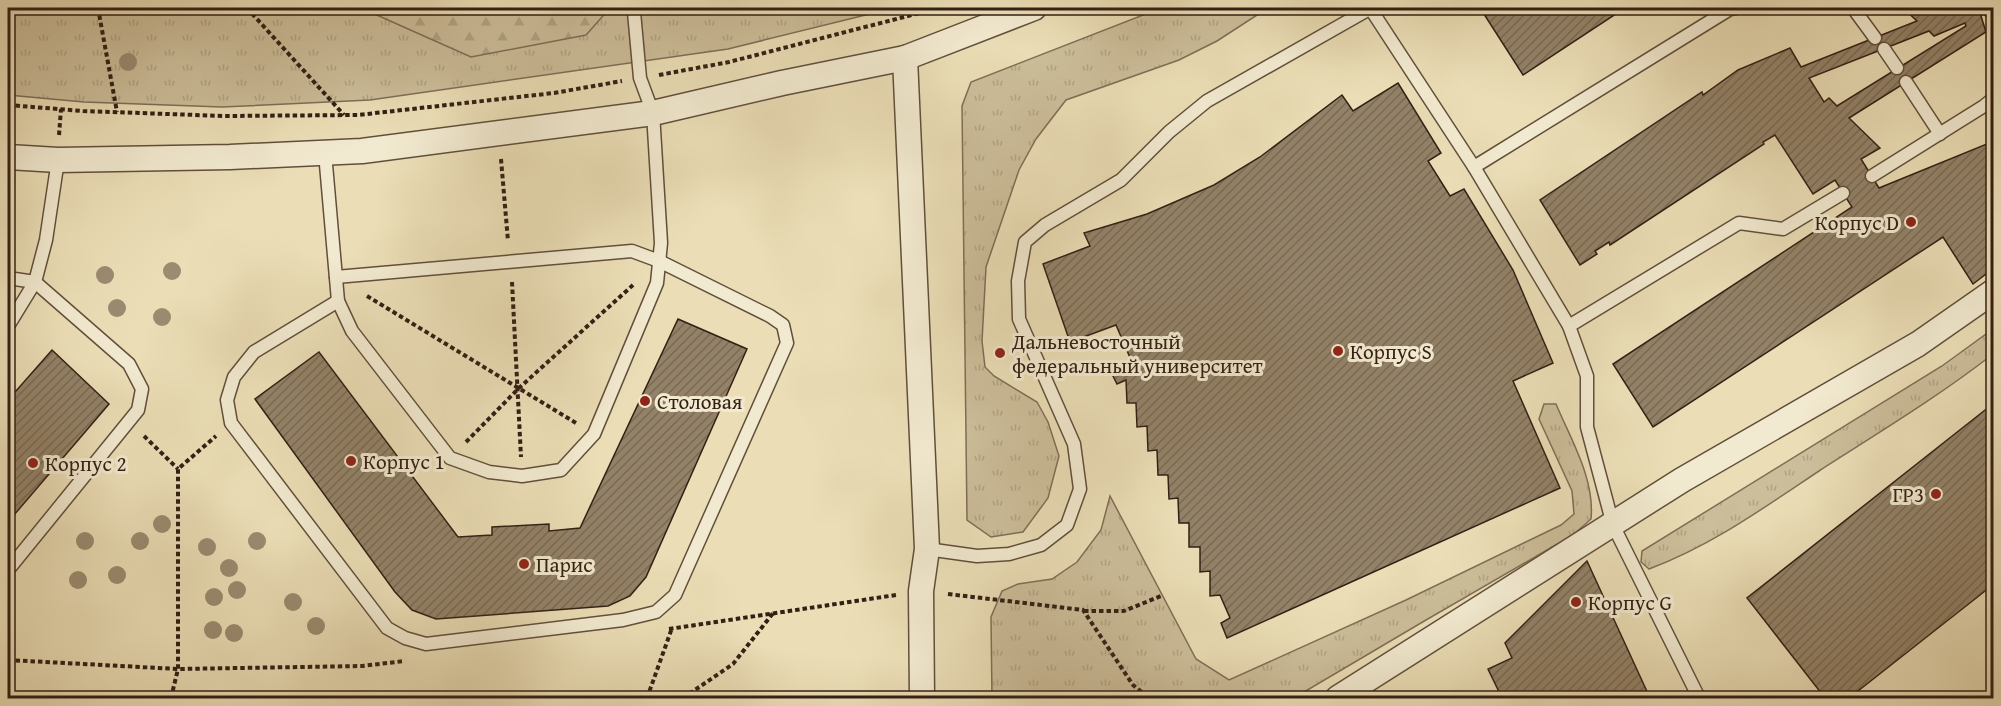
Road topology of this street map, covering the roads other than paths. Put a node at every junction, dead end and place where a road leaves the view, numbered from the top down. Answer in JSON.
{"nodes":[{"id":1,"x":631,"y":8,"type":"edge"},
{"id":2,"x":1034,"y":8,"type":"edge"},
{"id":3,"x":1370,"y":8,"type":"edge"},
{"id":4,"x":1736,"y":8,"type":"edge"},
{"id":5,"x":1853,"y":8,"type":"edge"},
{"id":6,"x":1875,"y":38,"type":"dead end"},
{"id":7,"x":1884,"y":49,"type":"dead end"},
{"id":8,"x":905,"y":58,"type":"junction"},
{"id":9,"x":1897,"y":68,"type":"dead end"},
{"id":10,"x":1906,"y":82,"type":"dead end"},
{"id":11,"x":1994,"y":98,"type":"edge"},
{"id":12,"x":653,"y":113,"type":"junction"},
{"id":13,"x":1940,"y":134,"type":"junction"},
{"id":14,"x":325,"y":153,"type":"junction"},
{"id":15,"x":8,"y":157,"type":"edge"},
{"id":16,"x":58,"y":159,"type":"junction"},
{"id":17,"x":1474,"y":167,"type":"junction"},
{"id":18,"x":1872,"y":176,"type":"dead end"},
{"id":19,"x":1843,"y":193,"type":"dead end"},
{"id":20,"x":659,"y":261,"type":"junction"},
{"id":21,"x":336,"y":277,"type":"junction"},
{"id":22,"x":8,"y":278,"type":"edge"},
{"id":23,"x":35,"y":282,"type":"junction"},
{"id":24,"x":1994,"y":291,"type":"edge"},
{"id":25,"x":338,"y":301,"type":"junction"},
{"id":26,"x":8,"y":326,"type":"edge"},
{"id":27,"x":1569,"y":326,"type":"junction"},
{"id":28,"x":1612,"y":525,"type":"junction"},
{"id":29,"x":927,"y":549,"type":"junction"},
{"id":30,"x":8,"y":570,"type":"edge"},
{"id":31,"x":922,"y":699,"type":"edge"},
{"id":32,"x":1338,"y":699,"type":"edge"},
{"id":33,"x":1699,"y":699,"type":"edge"}],
"edges":[{"from":1,"to":12,"type":"lane"},
{"from":2,"to":8,"type":"street"},
{"from":3,"to":17,"type":"lane"},
{"from":3,"to":29,"type":"lane"},
{"from":4,"to":17,"type":"lane"},
{"from":5,"to":6,"type":"lane"},
{"from":7,"to":9,"type":"lane"},
{"from":8,"to":12,"type":"street"},
{"from":8,"to":29,"type":"street"},
{"from":10,"to":13,"type":"lane"},
{"from":11,"to":13,"type":"lane"},
{"from":12,"to":14,"type":"street"},
{"from":12,"to":20,"type":"lane"},
{"from":13,"to":18,"type":"lane"},
{"from":14,"to":16,"type":"street"},
{"from":14,"to":21,"type":"lane"},
{"from":15,"to":16,"type":"street"},
{"from":16,"to":23,"type":"lane"},
{"from":17,"to":27,"type":"lane"},
{"from":19,"to":27,"type":"lane"},
{"from":20,"to":21,"type":"lane"},
{"from":20,"to":25,"type":"lane"},
{"from":20,"to":25,"type":"lane"},
{"from":21,"to":25,"type":"lane"},
{"from":22,"to":23,"type":"lane"},
{"from":23,"to":26,"type":"lane"},
{"from":23,"to":30,"type":"lane"},
{"from":24,"to":28,"type":"street"},
{"from":27,"to":28,"type":"lane"},
{"from":28,"to":32,"type":"street"},
{"from":28,"to":33,"type":"lane"},
{"from":29,"to":31,"type":"street"}]}
